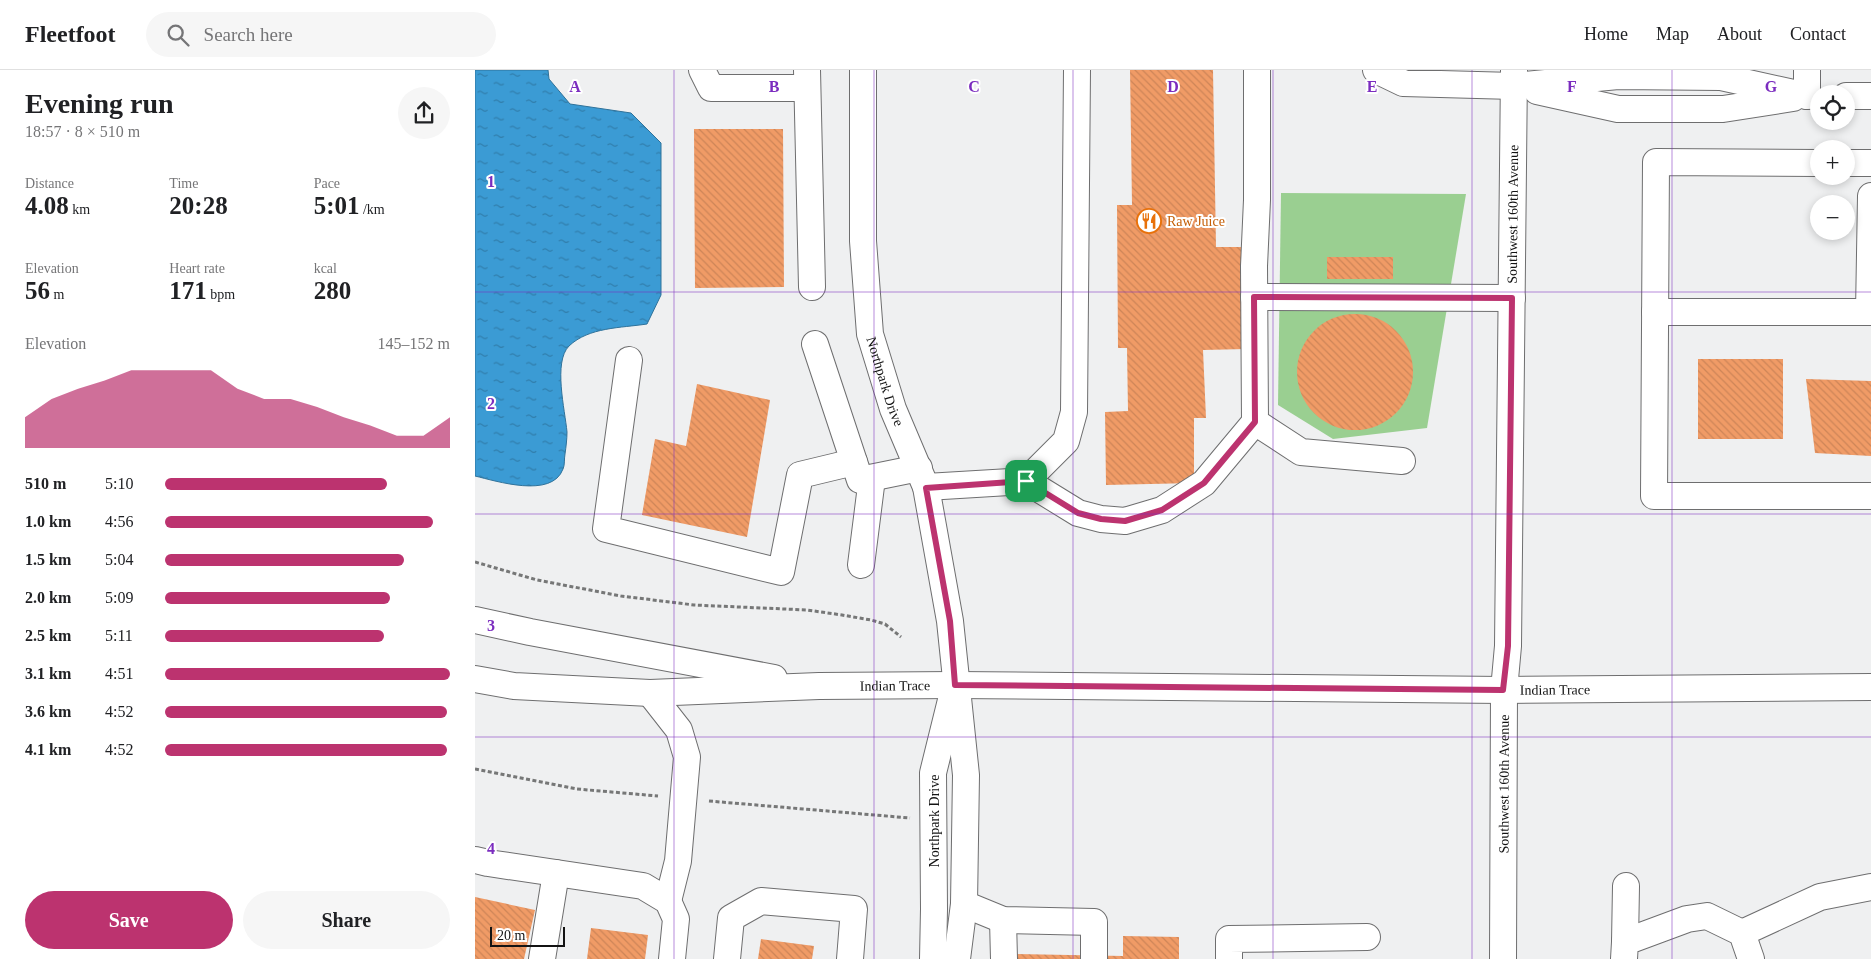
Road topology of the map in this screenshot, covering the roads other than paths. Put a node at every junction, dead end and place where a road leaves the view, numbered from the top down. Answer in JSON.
{"nodes":[{"id":1,"x":702,"y":70,"type":"edge"},
{"id":2,"x":863,"y":70,"type":"edge"},
{"id":3,"x":1077,"y":70,"type":"edge"},
{"id":4,"x":1257,"y":70,"type":"edge"},
{"id":5,"x":1376,"y":70,"type":"edge"},
{"id":6,"x":1807,"y":70,"type":"edge"},
{"id":7,"x":1453,"y":77,"type":"edge"},
{"id":8,"x":1514,"y":78,"type":"edge"},
{"id":9,"x":807,"y":79,"type":"edge"},
{"id":10,"x":1810,"y":85,"type":"edge"},
{"id":11,"x":1810,"y":96,"type":"edge"},
{"id":12,"x":1855,"y":96,"type":"edge"},
{"id":13,"x":1871,"y":96,"type":"edge"},
{"id":14,"x":1810,"y":163,"type":"edge"},
{"id":15,"x":1855,"y":163,"type":"edge"},
{"id":16,"x":1871,"y":163,"type":"edge"},
{"id":17,"x":1871,"y":196,"type":"edge"},
{"id":18,"x":812,"y":288,"type":"dead end"},
{"id":19,"x":1254,"y":297,"type":"junction"},
{"id":20,"x":1512,"y":298,"type":"junction"},
{"id":21,"x":1655,"y":312,"type":"junction"},
{"id":22,"x":1870,"y":312,"type":"edge"},
{"id":23,"x":815,"y":344,"type":"dead end"},
{"id":24,"x":629,"y":360,"type":"dead end"},
{"id":25,"x":1255,"y":422,"type":"junction"},
{"id":26,"x":1402,"y":461,"type":"dead end"},
{"id":27,"x":863,"y":470,"type":"junction"},
{"id":28,"x":923,"y":478,"type":"junction"},
{"id":29,"x":1026,"y":481,"type":"junction"},
{"id":30,"x":1871,"y":496,"type":"edge"},
{"id":31,"x":861,"y":566,"type":"dead end"},
{"id":32,"x":475,"y":620,"type":"edge"},
{"id":33,"x":475,"y":680,"type":"edge"},
{"id":34,"x":955,"y":685,"type":"junction"},
{"id":35,"x":819,"y":686,"type":"junction"},
{"id":36,"x":1871,"y":687,"type":"edge"},
{"id":37,"x":1503,"y":690,"type":"junction"},
{"id":38,"x":650,"y":693,"type":"junction"},
{"id":39,"x":475,"y":860,"type":"edge"},
{"id":40,"x":556,"y":873,"type":"junction"},
{"id":41,"x":1627,"y":886,"type":"dead end"},
{"id":42,"x":1871,"y":887,"type":"edge"},
{"id":43,"x":668,"y":901,"type":"junction"},
{"id":44,"x":963,"y":904,"type":"junction"},
{"id":45,"x":1003,"y":920,"type":"junction"},
{"id":46,"x":1742,"y":932,"type":"junction"},
{"id":47,"x":1367,"y":938,"type":"dead end"},
{"id":48,"x":1625,"y":951,"type":"edge"},
{"id":49,"x":542,"y":959,"type":"edge"},
{"id":50,"x":672,"y":959,"type":"edge"},
{"id":51,"x":727,"y":959,"type":"edge"},
{"id":52,"x":850,"y":959,"type":"edge"},
{"id":53,"x":933,"y":959,"type":"edge"},
{"id":54,"x":957,"y":959,"type":"edge"},
{"id":55,"x":1004,"y":959,"type":"edge"},
{"id":56,"x":1094,"y":959,"type":"edge"},
{"id":57,"x":1229,"y":959,"type":"edge"},
{"id":58,"x":1503,"y":959,"type":"edge"},
{"id":59,"x":1751,"y":959,"type":"edge"}],
"edges":[{"from":1,"to":9,"type":"street"},
{"from":2,"to":28,"type":"street","name":"Northpark Drive"},
{"from":3,"to":29,"type":"street"},
{"from":4,"to":19,"type":"street"},
{"from":5,"to":7,"type":"street"},
{"from":6,"to":10,"type":"street"},
{"from":7,"to":8,"type":"street"},
{"from":8,"to":11,"type":"street"},
{"from":8,"to":20,"type":"street","name":"Southwest 160th Avenue"},
{"from":9,"to":18,"type":"street"},
{"from":12,"to":13,"type":"street"},
{"from":14,"to":21,"type":"street"},
{"from":15,"to":16,"type":"street"},
{"from":17,"to":22,"type":"street"},
{"from":19,"to":20,"type":"street"},
{"from":19,"to":25,"type":"street"},
{"from":20,"to":37,"type":"street","name":"Southwest 160th Avenue"},
{"from":21,"to":22,"type":"street"},
{"from":21,"to":30,"type":"street"},
{"from":23,"to":27,"type":"street"},
{"from":24,"to":27,"type":"street"},
{"from":25,"to":26,"type":"street"},
{"from":25,"to":29,"type":"street"},
{"from":27,"to":28,"type":"street"},
{"from":27,"to":31,"type":"street"},
{"from":28,"to":29,"type":"street"},
{"from":28,"to":34,"type":"street","name":"Northpark Drive"},
{"from":32,"to":35,"type":"street","name":"Indian Trace"},
{"from":33,"to":38,"type":"street","name":"Indian Trace"},
{"from":34,"to":35,"type":"street","name":"Indian Trace"},
{"from":34,"to":37,"type":"street","name":"Indian Trace"},
{"from":34,"to":44,"type":"street","name":"Northpark Drive"},
{"from":34,"to":53,"type":"street","name":"Northpark Drive"},
{"from":35,"to":38,"type":"street","name":"Indian Trace"},
{"from":36,"to":37,"type":"street","name":"Indian Trace"},
{"from":37,"to":58,"type":"street","name":"Southwest 160th Avenue"},
{"from":38,"to":43,"type":"street"},
{"from":39,"to":40,"type":"street"},
{"from":40,"to":43,"type":"street"},
{"from":40,"to":49,"type":"street"},
{"from":41,"to":48,"type":"street"},
{"from":42,"to":46,"type":"street"},
{"from":43,"to":50,"type":"street"},
{"from":44,"to":45,"type":"street"},
{"from":44,"to":54,"type":"street","name":"Northpark Drive"},
{"from":45,"to":55,"type":"street"},
{"from":45,"to":56,"type":"street"},
{"from":46,"to":48,"type":"street"},
{"from":46,"to":59,"type":"street"},
{"from":47,"to":57,"type":"street"},
{"from":51,"to":52,"type":"street"}]}
